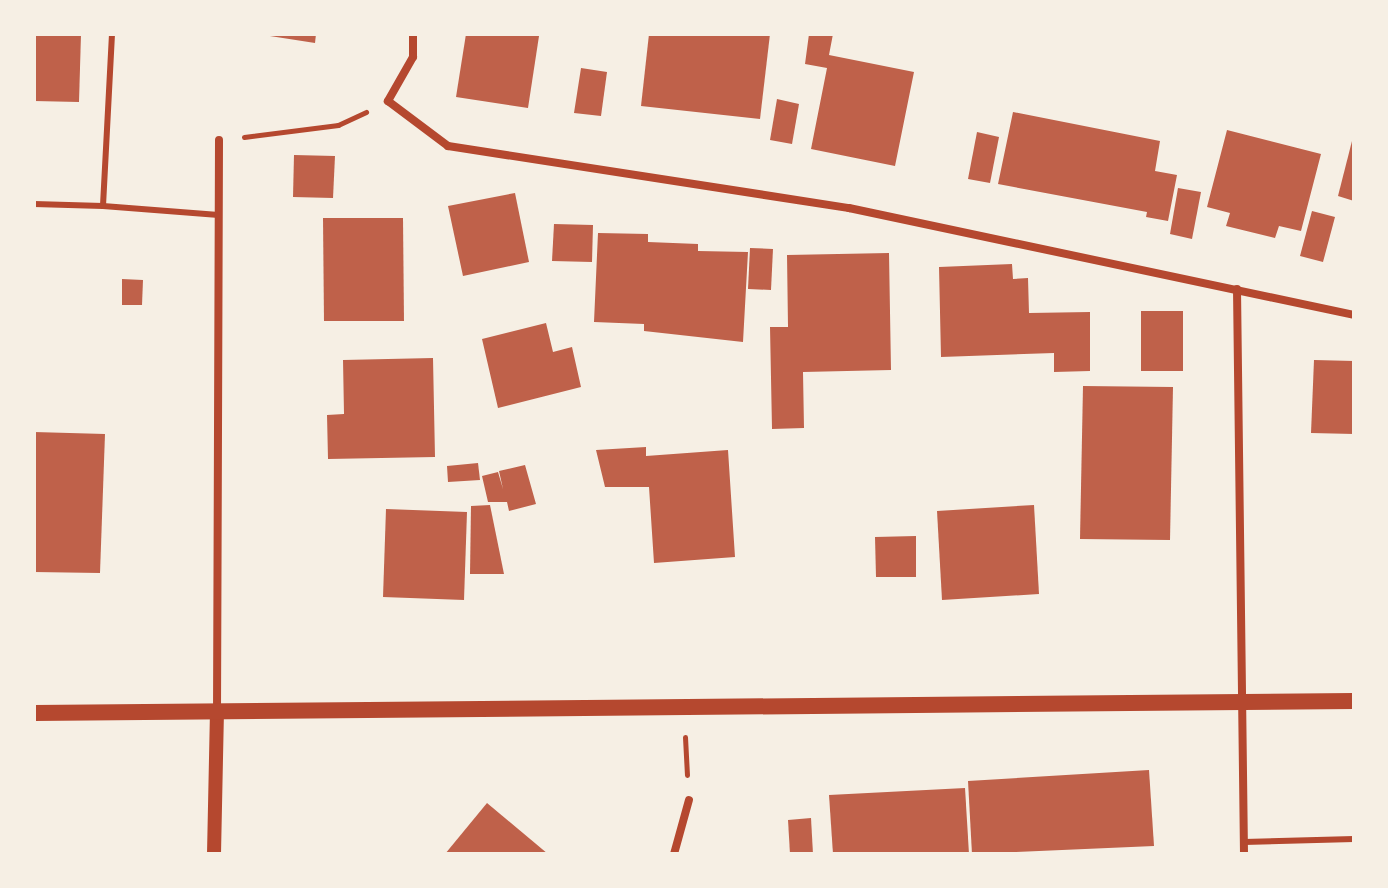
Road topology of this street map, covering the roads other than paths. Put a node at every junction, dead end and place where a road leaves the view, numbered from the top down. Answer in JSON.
{"nodes":[{"id":1,"x":112,"y":34,"type":"edge"},
{"id":2,"x":413,"y":34,"type":"edge"},
{"id":3,"x":219,"y":140,"type":"road end"},
{"id":4,"x":34,"y":204,"type":"edge"},
{"id":5,"x":103,"y":206,"type":"junction"},
{"id":6,"x":219,"y":215,"type":"junction"},
{"id":7,"x":1237,"y":289,"type":"junction"},
{"id":8,"x":1354,"y":315,"type":"edge"},
{"id":9,"x":1354,"y":701,"type":"edge"},
{"id":10,"x":1243,"y":703,"type":"junction"},
{"id":11,"x":34,"y":713,"type":"edge"},
{"id":12,"x":217,"y":715,"type":"junction"},
{"id":13,"x":689,"y":800,"type":"road end"},
{"id":14,"x":1354,"y":839,"type":"edge"},
{"id":15,"x":1244,"y":842,"type":"junction"},
{"id":16,"x":214,"y":854,"type":"edge"},
{"id":17,"x":674,"y":854,"type":"edge"},
{"id":18,"x":1244,"y":854,"type":"edge"}],
"edges":[{"from":1,"to":5,"type":"lane"},
{"from":2,"to":7,"type":"street"},
{"from":3,"to":6,"type":"street"},
{"from":4,"to":5,"type":"lane"},
{"from":5,"to":6,"type":"lane"},
{"from":6,"to":12,"type":"street"},
{"from":7,"to":8,"type":"street"},
{"from":7,"to":10,"type":"street"},
{"from":9,"to":10,"type":"main road"},
{"from":10,"to":12,"type":"main road"},
{"from":10,"to":15,"type":"street"},
{"from":11,"to":12,"type":"main road"},
{"from":12,"to":16,"type":"street"},
{"from":13,"to":17,"type":"street"},
{"from":14,"to":15,"type":"lane"},
{"from":15,"to":18,"type":"street"}]}
